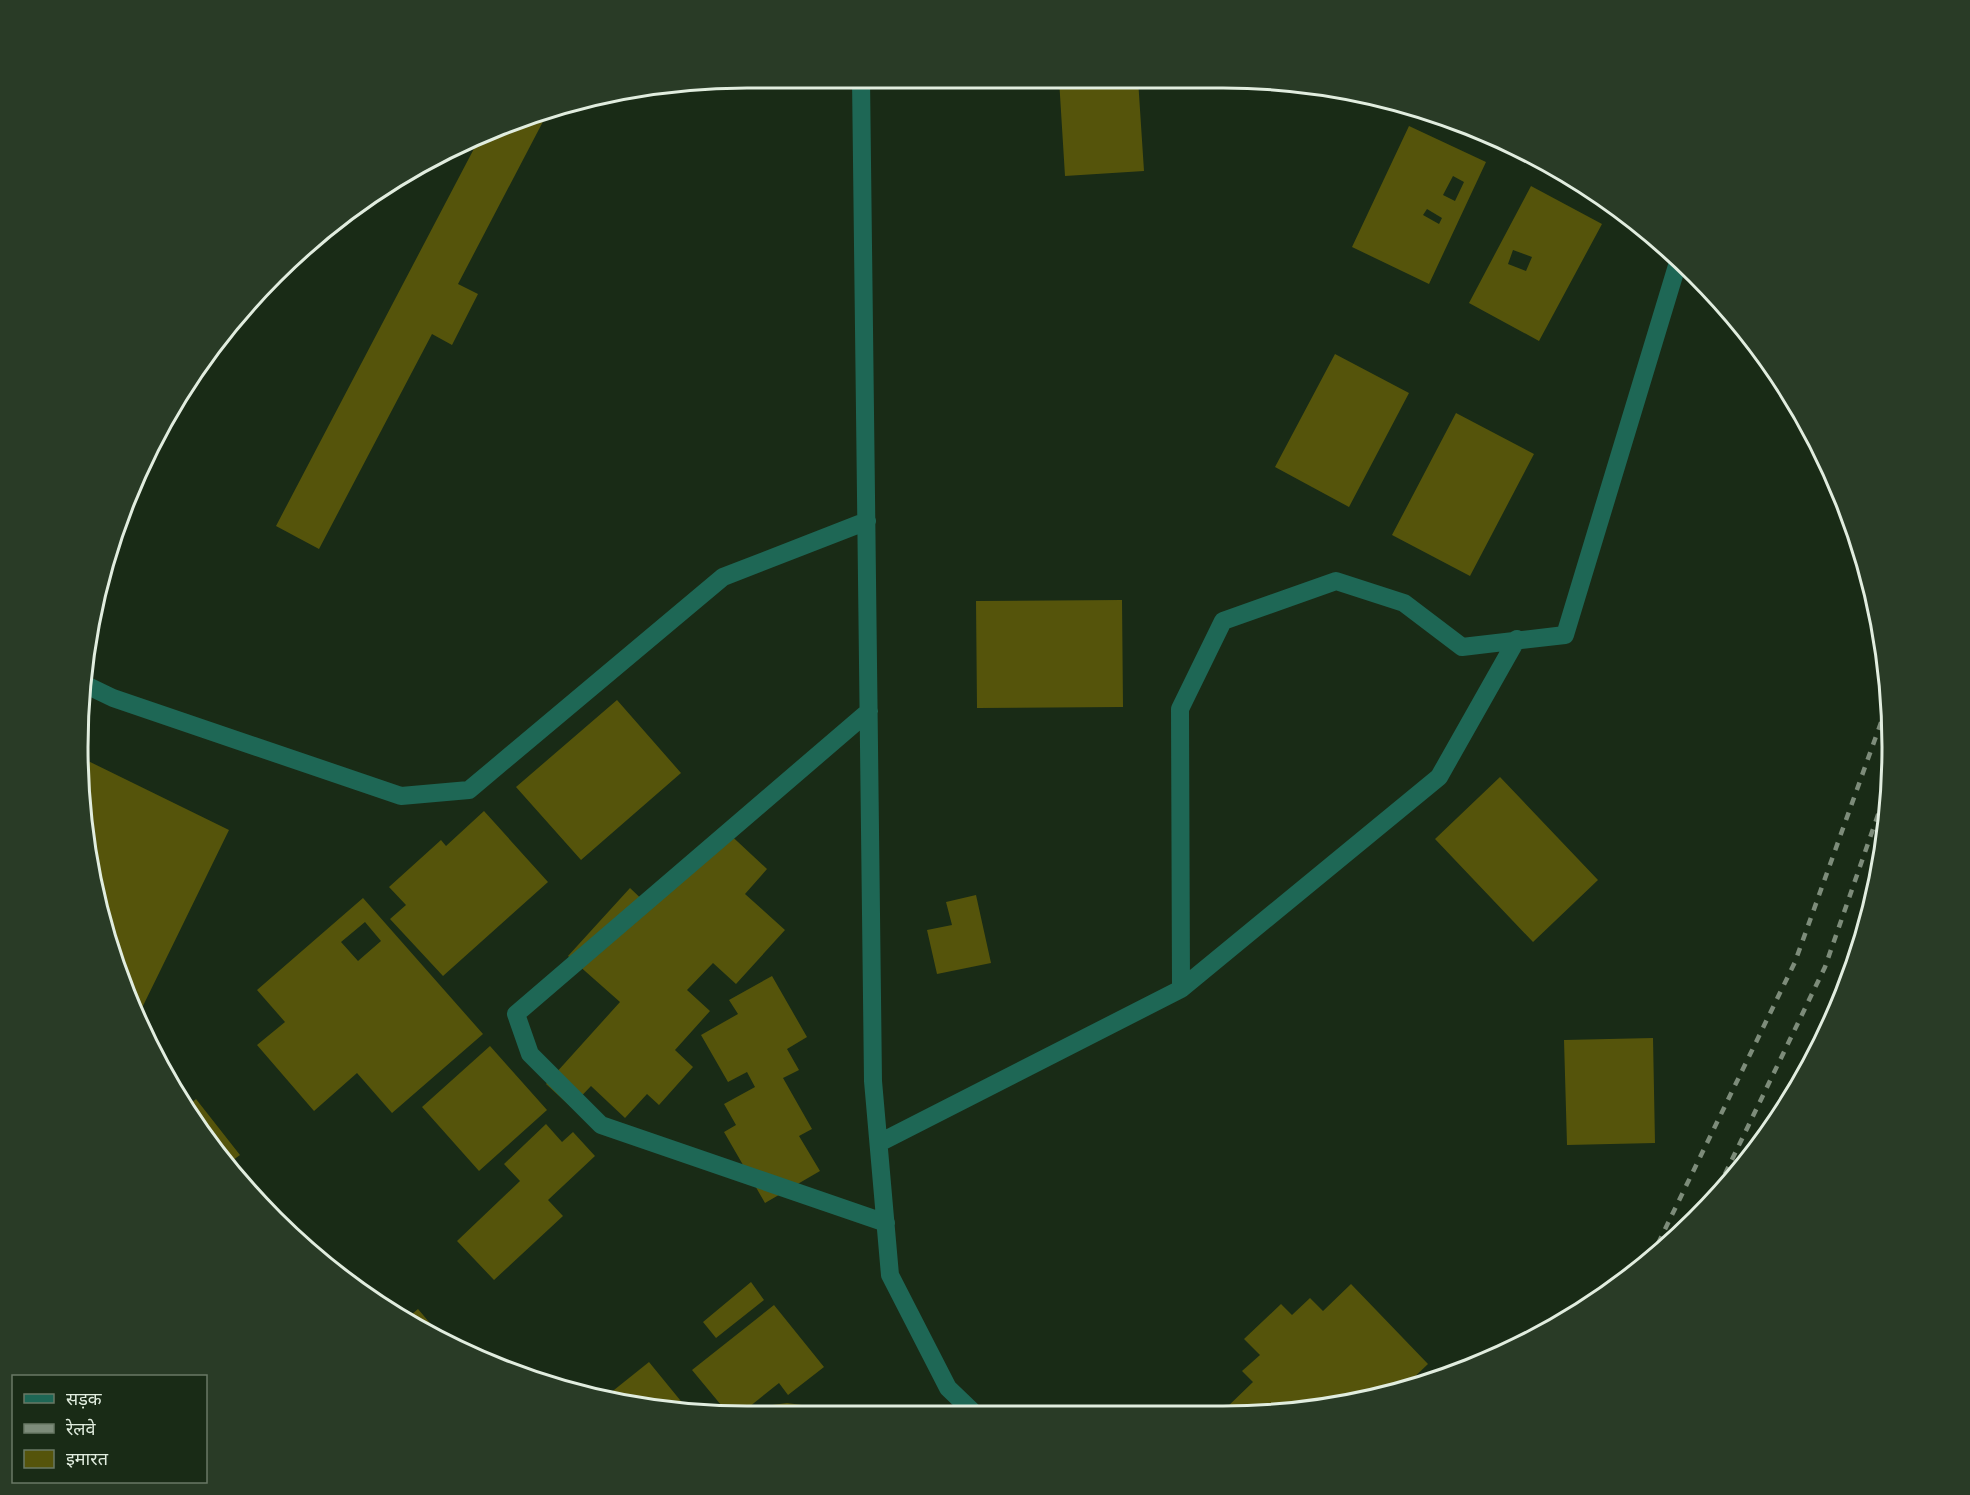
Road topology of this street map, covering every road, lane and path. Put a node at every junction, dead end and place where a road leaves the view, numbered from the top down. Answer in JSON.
{"nodes":[{"id":1,"x":861,"y":88,"type":"edge"},
{"id":2,"x":1676,"y":270,"type":"edge"},
{"id":3,"x":867,"y":521,"type":"junction"},
{"id":4,"x":1517,"y":639,"type":"junction"},
{"id":5,"x":92,"y":688,"type":"edge"},
{"id":6,"x":869,"y":711,"type":"junction"},
{"id":7,"x":1181,"y":989,"type":"junction"},
{"id":8,"x":879,"y":1143,"type":"junction"},
{"id":9,"x":886,"y":1223,"type":"junction"},
{"id":10,"x":967,"y":1406,"type":"edge"}],
"edges":[{"from":1,"to":3,"type":"street"},
{"from":2,"to":4,"type":"street"},
{"from":3,"to":5,"type":"street"},
{"from":3,"to":6,"type":"street"},
{"from":4,"to":7,"type":"street"},
{"from":4,"to":7,"type":"street"},
{"from":6,"to":8,"type":"street"},
{"from":6,"to":9,"type":"street"},
{"from":7,"to":8,"type":"street"},
{"from":8,"to":9,"type":"street"},
{"from":9,"to":10,"type":"street"}]}
